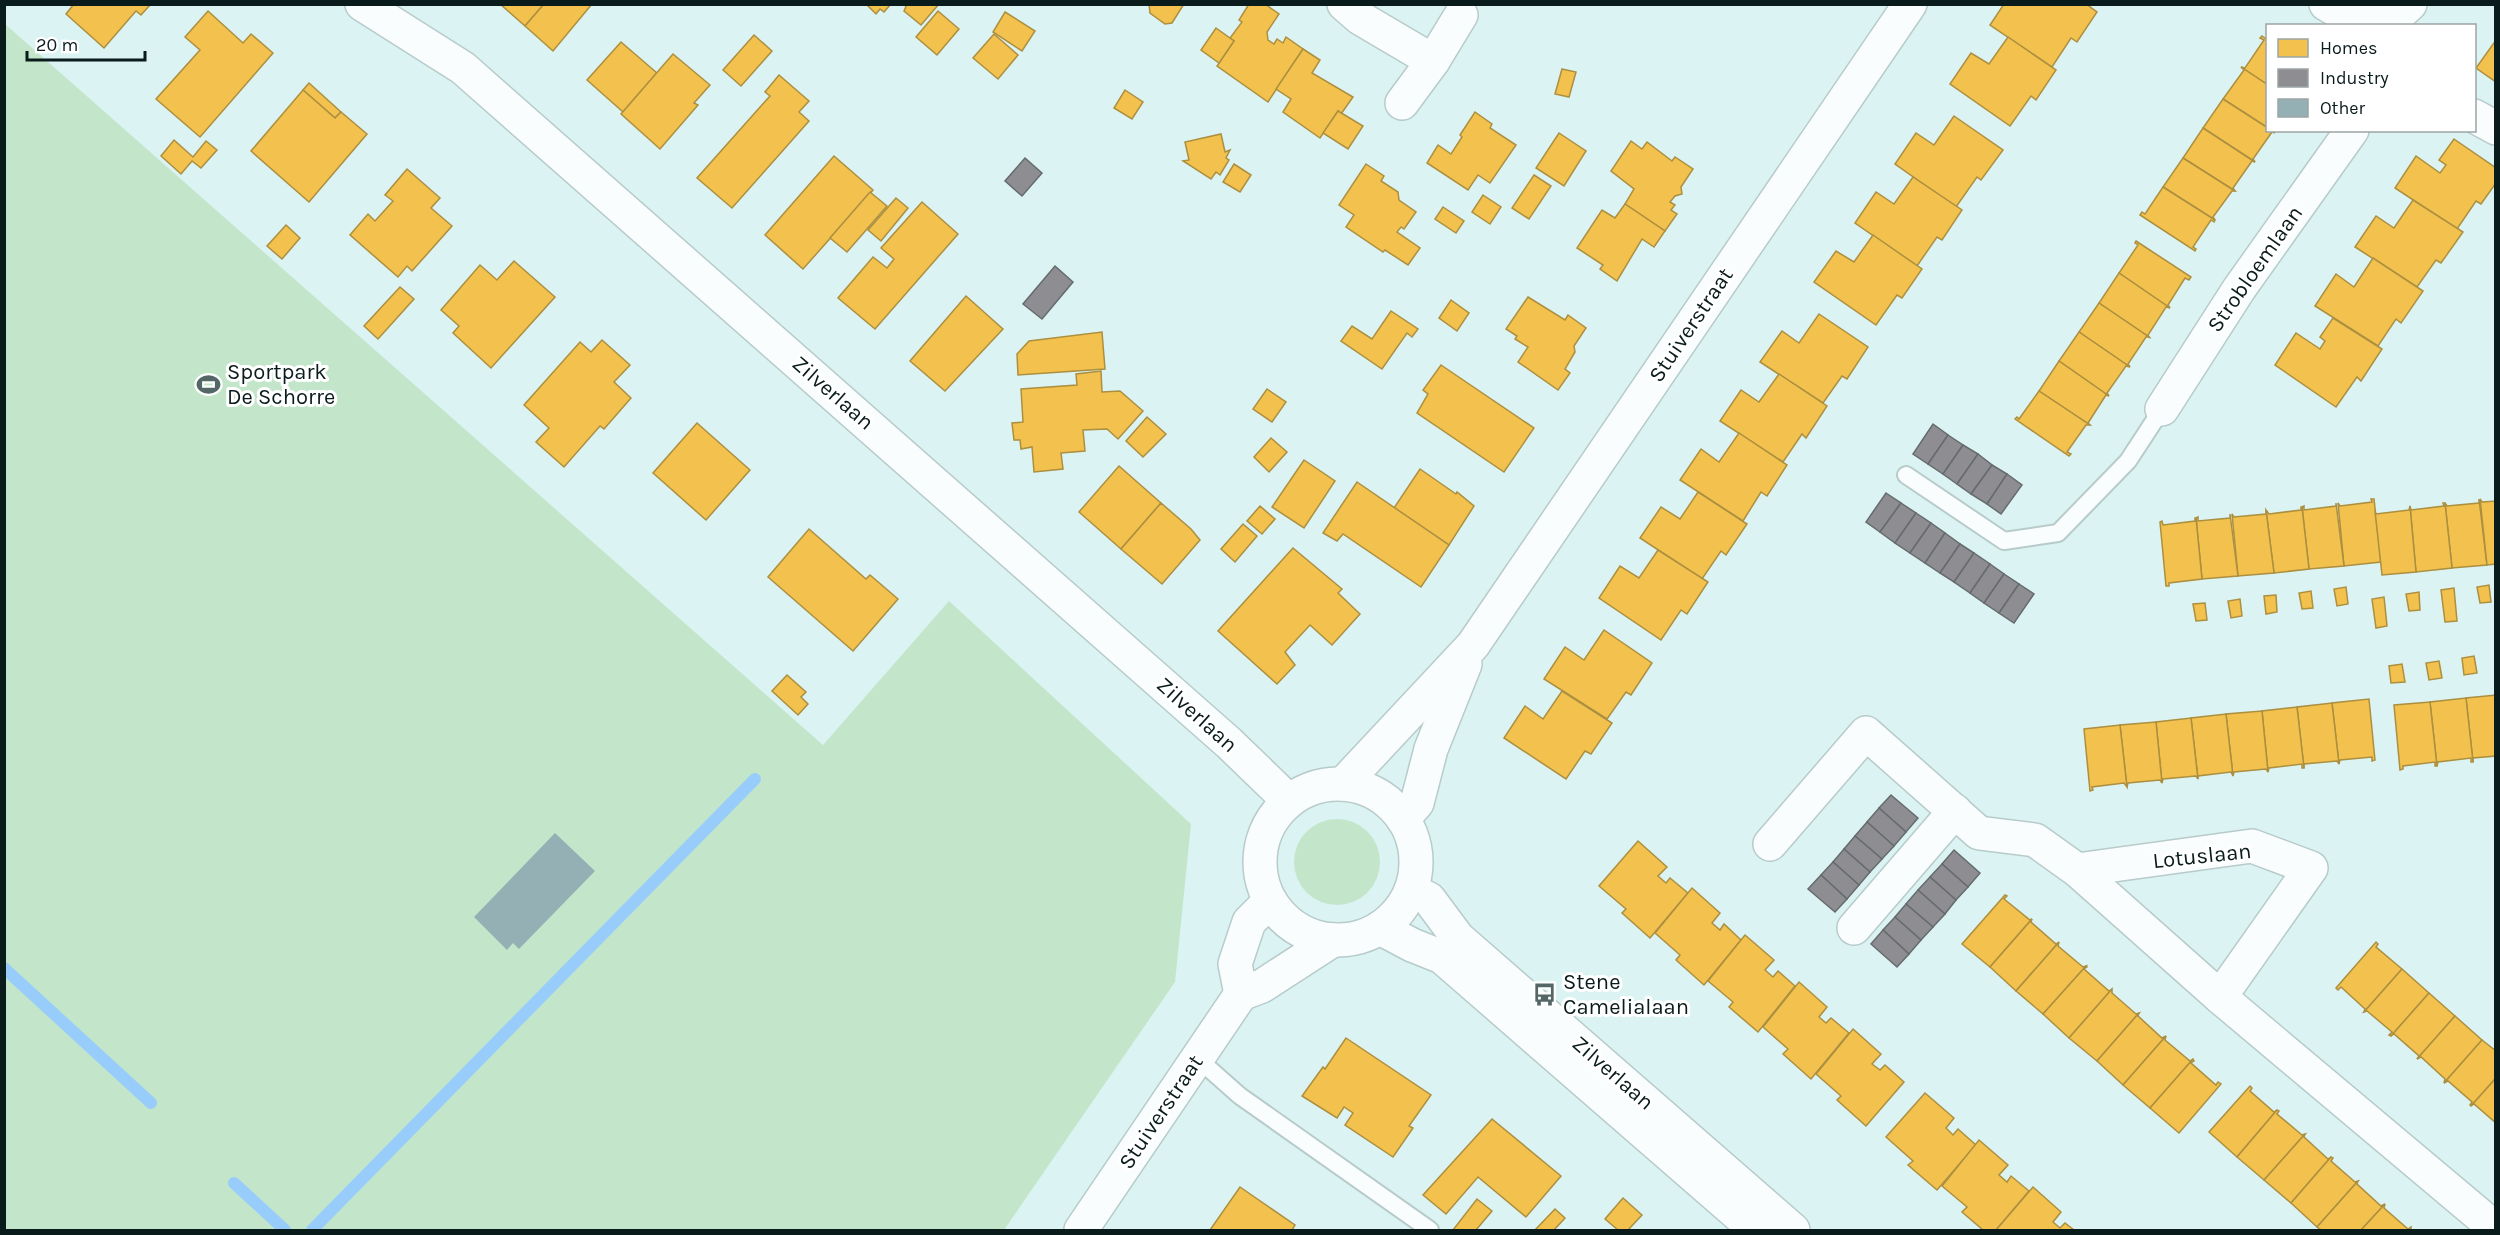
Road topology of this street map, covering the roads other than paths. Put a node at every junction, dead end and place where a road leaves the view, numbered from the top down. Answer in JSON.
{"nodes":[{"id":1,"x":362,"y":4,"type":"edge"},
{"id":2,"x":1344,"y":4,"type":"edge"},
{"id":3,"x":1910,"y":4,"type":"edge"},
{"id":4,"x":2326,"y":4,"type":"edge"},
{"id":5,"x":1461,"y":15,"type":"dead end"},
{"id":6,"x":2399,"y":17,"type":"edge"},
{"id":7,"x":1433,"y":61,"type":"junction"},
{"id":8,"x":1402,"y":103,"type":"dead end"},
{"id":9,"x":2476,"y":117,"type":"edge"},
{"id":10,"x":2496,"y":128,"type":"edge"},
{"id":11,"x":2351,"y":132,"type":"edge"},
{"id":12,"x":2162,"y":409,"type":"joint"},
{"id":13,"x":1906,"y":475,"type":"dead end"},
{"id":14,"x":1473,"y":645,"type":"junction"},
{"id":15,"x":1343,"y":784,"type":"junction"},
{"id":16,"x":1289,"y":801,"type":"junction"},
{"id":17,"x":1955,"y":812,"type":"junction"},
{"id":18,"x":1403,"y":819,"type":"junction"},
{"id":19,"x":1770,"y":844,"type":"dead end"},
{"id":20,"x":2077,"y":870,"type":"junction"},
{"id":21,"x":1411,"y":890,"type":"junction"},
{"id":22,"x":1270,"y":902,"type":"junction"},
{"id":23,"x":1380,"y":928,"type":"junction"},
{"id":24,"x":1854,"y":928,"type":"dead end"},
{"id":25,"x":1333,"y":940,"type":"junction"},
{"id":26,"x":1241,"y":994,"type":"junction"},
{"id":27,"x":2220,"y":997,"type":"junction"},
{"id":28,"x":1197,"y":1058,"type":"junction"},
{"id":29,"x":2492,"y":1226,"type":"edge"},
{"id":30,"x":1081,"y":1230,"type":"edge"},
{"id":31,"x":1430,"y":1230,"type":"edge"},
{"id":32,"x":1756,"y":1230,"type":"edge"},
{"id":33,"x":1793,"y":1230,"type":"edge"}],
"edges":[{"from":1,"to":16,"type":"street","name":"Zilverlaan"},
{"from":2,"to":7,"type":"street"},
{"from":3,"to":14,"type":"street","name":"Stuiverstraat"},
{"from":4,"to":6,"type":"street"},
{"from":5,"to":7,"type":"street"},
{"from":7,"to":8,"type":"street"},
{"from":9,"to":10,"type":"street"},
{"from":11,"to":12,"type":"street","name":"Strobloemlaan"},
{"from":12,"to":13,"type":"lane"},
{"from":14,"to":15,"type":"street","name":"Stuiverstraat"},
{"from":14,"to":18,"type":"street","name":"Stuiverstraat"},
{"from":15,"to":16,"type":"street"},
{"from":15,"to":18,"type":"street"},
{"from":16,"to":22,"type":"street"},
{"from":17,"to":19,"type":"street"},
{"from":17,"to":20,"type":"street"},
{"from":17,"to":24,"type":"street"},
{"from":18,"to":21,"type":"street"},
{"from":20,"to":27,"type":"street"},
{"from":20,"to":27,"type":"street","name":"Lotuslaan"},
{"from":21,"to":23,"type":"street"},
{"from":21,"to":33,"type":"street","name":"Zilverlaan"},
{"from":22,"to":25,"type":"street"},
{"from":22,"to":26,"type":"street"},
{"from":23,"to":25,"type":"street"},
{"from":23,"to":32,"type":"street","name":"Zilverlaan"},
{"from":25,"to":26,"type":"street"},
{"from":26,"to":28,"type":"street","name":"Stuiverstraat"},
{"from":27,"to":29,"type":"street"},
{"from":28,"to":30,"type":"street","name":"Stuiverstraat"},
{"from":28,"to":31,"type":"lane"}]}
